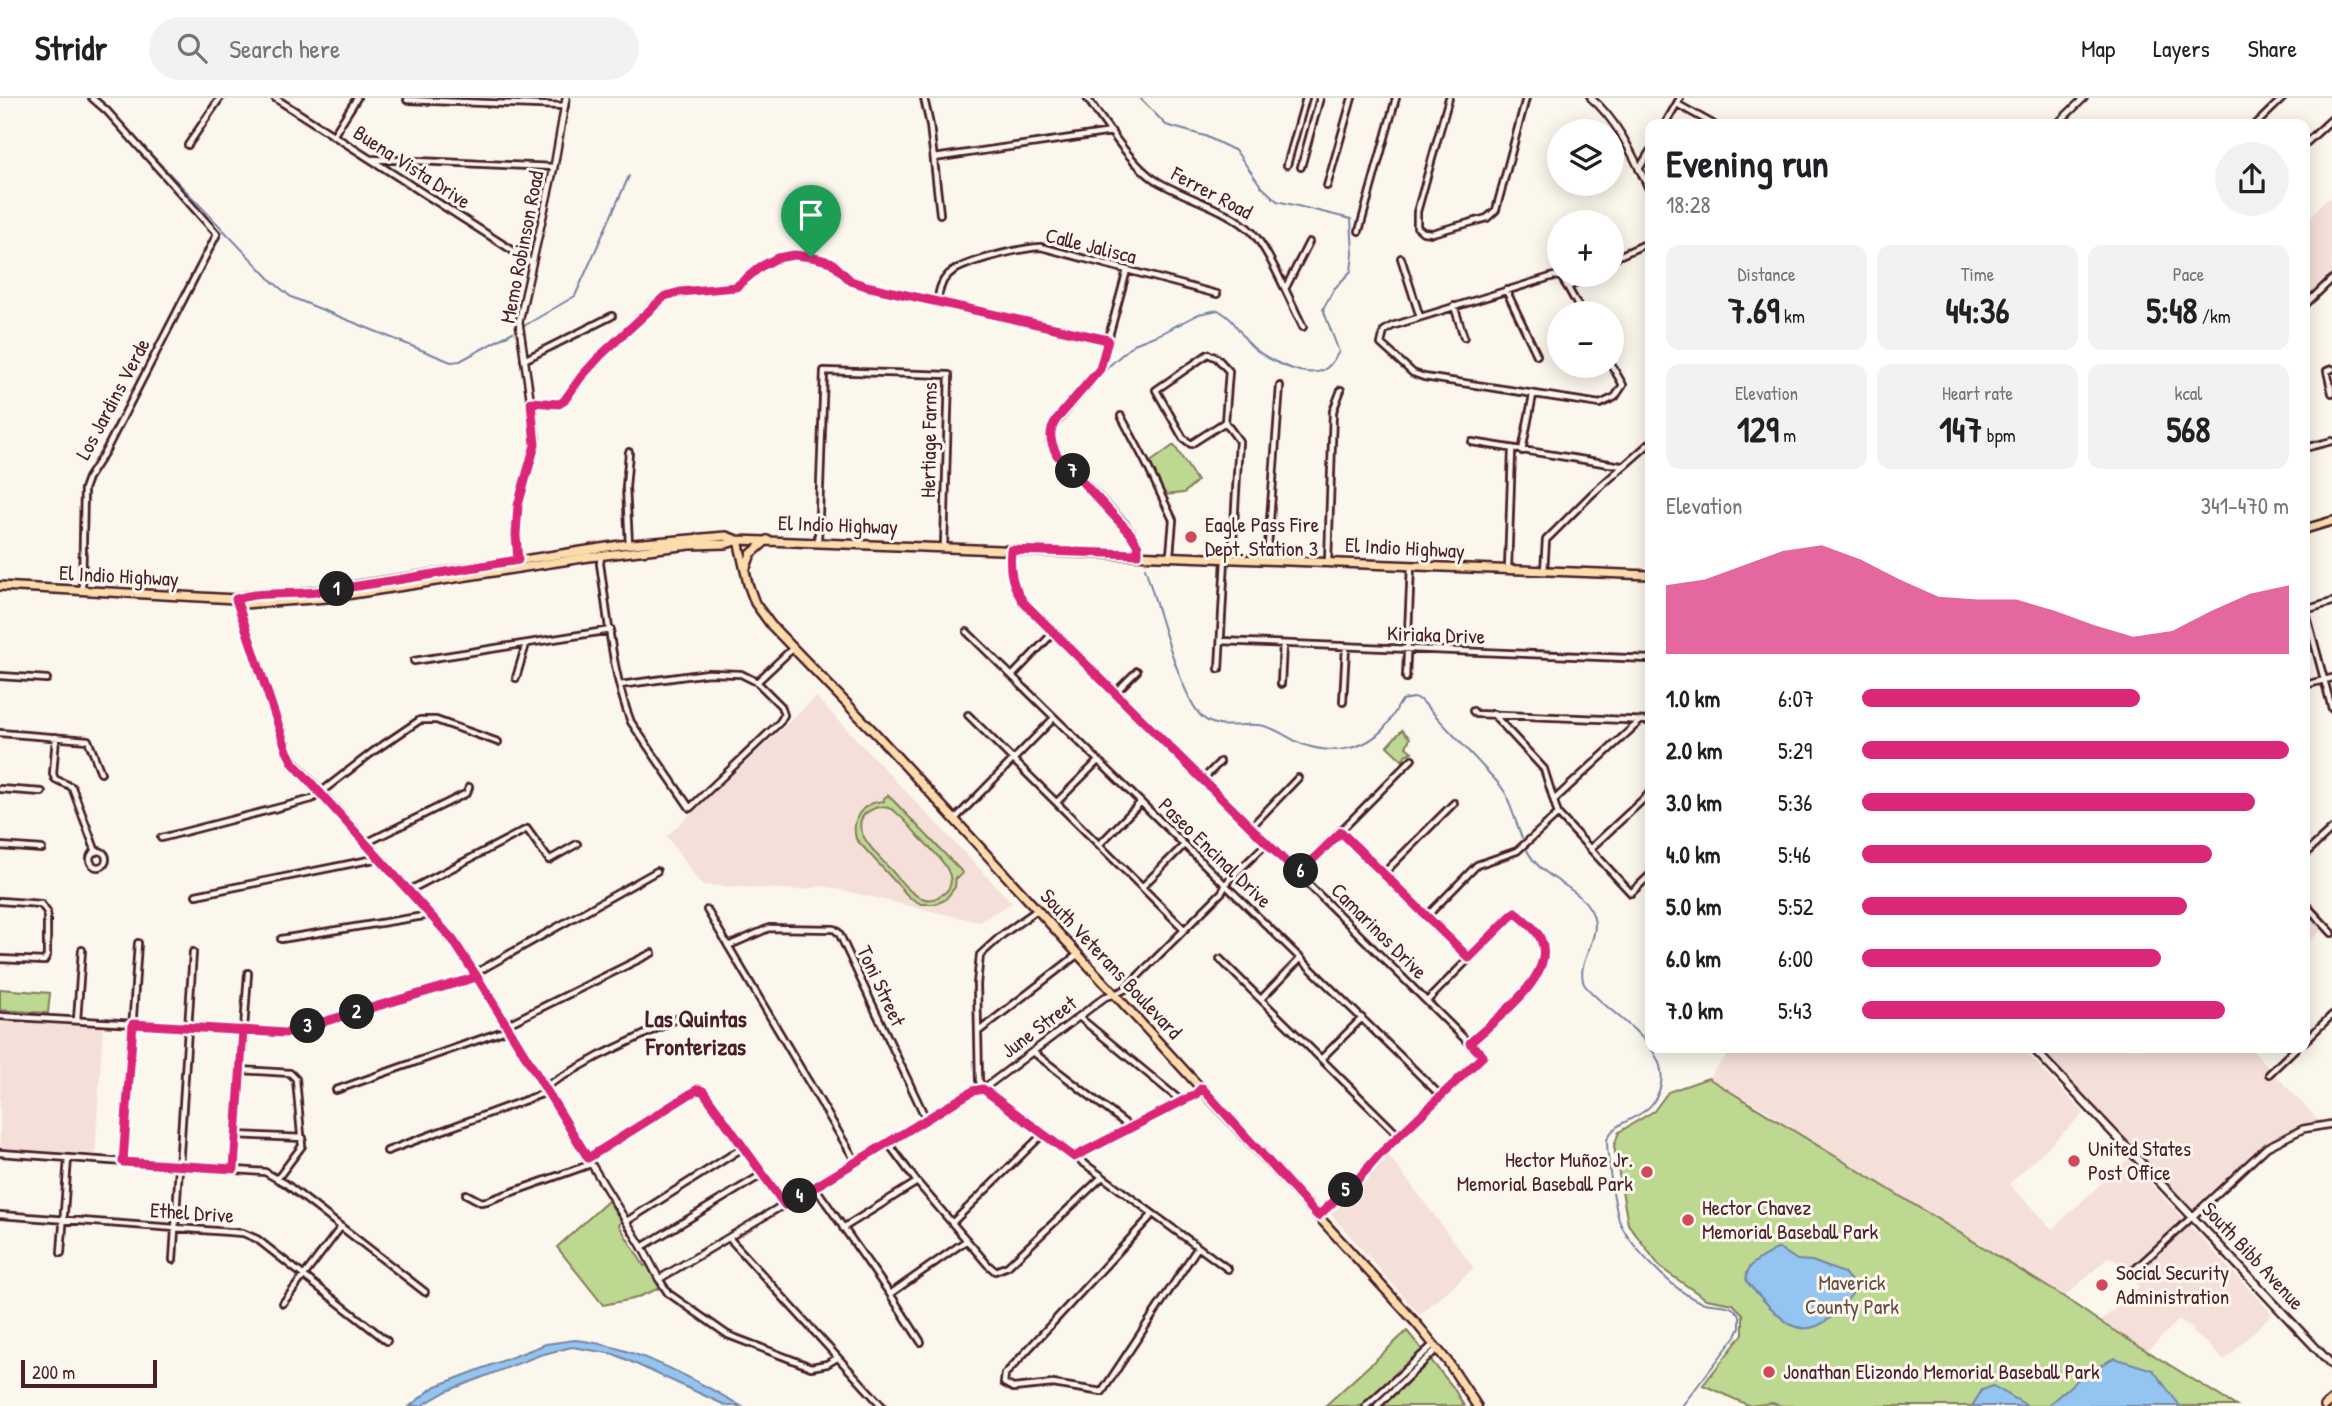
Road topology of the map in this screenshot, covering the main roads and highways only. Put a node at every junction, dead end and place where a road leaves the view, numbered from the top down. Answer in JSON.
{"nodes":[{"id":1,"x":2332,"y":521,"type":"edge"},
{"id":2,"x":2310,"y":527,"type":"edge"},
{"id":3,"x":738,"y":540,"type":"junction"},
{"id":4,"x":767,"y":540,"type":"junction"},
{"id":5,"x":601,"y":551,"type":"junction"},
{"id":6,"x":744,"y":575,"type":"junction"},
{"id":7,"x":1645,"y":575,"type":"edge"},
{"id":8,"x":0,"y":586,"type":"edge"},
{"id":9,"x":2038,"y":1053,"type":"edge"},
{"id":10,"x":2332,"y":1365,"type":"edge"},
{"id":11,"x":2332,"y":1400,"type":"edge"},
{"id":12,"x":1477,"y":1406,"type":"edge"},
{"id":13,"x":2325,"y":1406,"type":"edge"}],
"edges":[{"from":1,"to":2,"type":"main road"},
{"from":3,"to":4,"type":"main road","name":"El Indio Highway"},
{"from":3,"to":5,"type":"main road","name":"El Indio Highway"},
{"from":3,"to":5,"type":"main road","name":"El Indio Highway"},
{"from":3,"to":6,"type":"main road","name":"South Veterans Boulevard"},
{"from":4,"to":6,"type":"main road"},
{"from":4,"to":7,"type":"main road","name":"El Indio Highway"},
{"from":5,"to":8,"type":"main road","name":"El Indio Highway"},
{"from":6,"to":12,"type":"main road","name":"South Veterans Boulevard"},
{"from":9,"to":10,"type":"main road","name":"South Bibb Avenue"},
{"from":11,"to":13,"type":"main road"}]}
